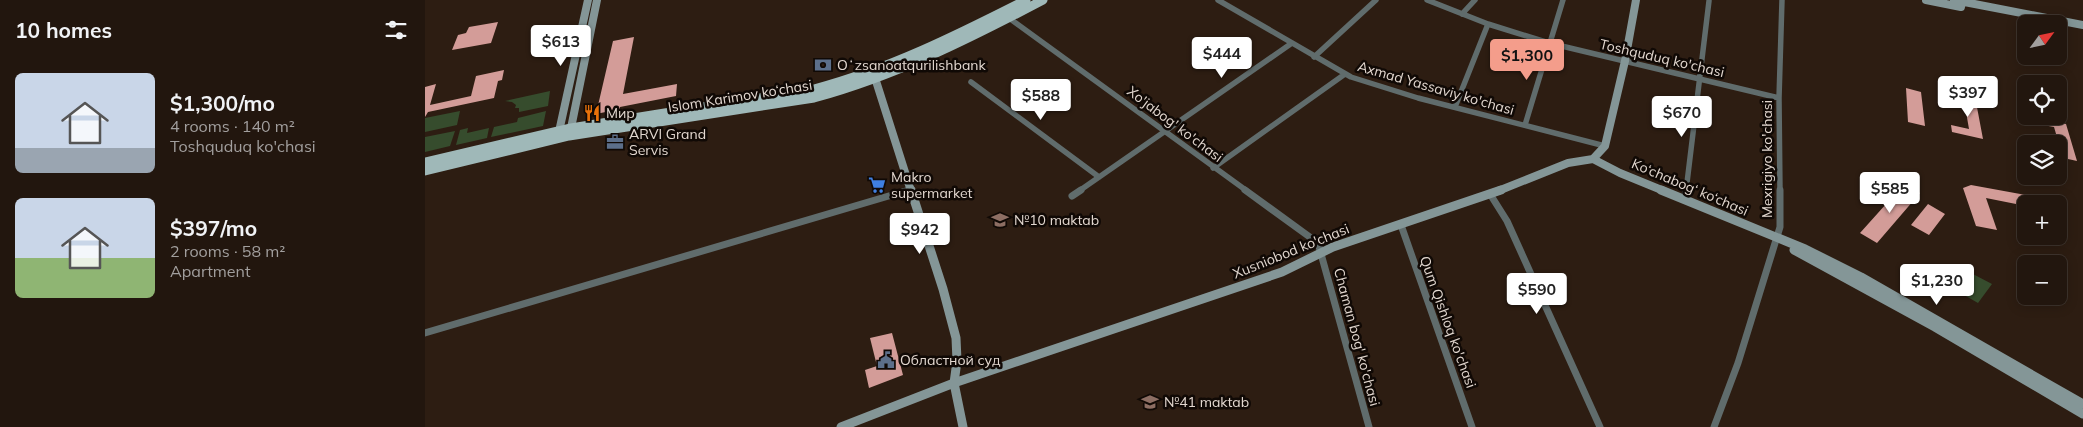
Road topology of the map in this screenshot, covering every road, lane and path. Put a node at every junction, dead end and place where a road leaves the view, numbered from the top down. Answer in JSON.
{"nodes":[{"id":1,"x":588,"y":0,"type":"edge"},
{"id":2,"x":597,"y":0,"type":"edge"},
{"id":3,"x":1026,"y":0,"type":"edge"},
{"id":4,"x":1043,"y":0,"type":"edge"},
{"id":5,"x":1218,"y":0,"type":"edge"},
{"id":6,"x":1376,"y":0,"type":"edge"},
{"id":7,"x":1427,"y":0,"type":"edge"},
{"id":8,"x":1475,"y":0,"type":"edge"},
{"id":9,"x":1563,"y":0,"type":"edge"},
{"id":10,"x":1636,"y":0,"type":"edge"},
{"id":11,"x":1782,"y":0,"type":"edge"},
{"id":12,"x":1927,"y":0,"type":"edge"},
{"id":13,"x":1954,"y":0,"type":"edge"},
{"id":14,"x":1709,"y":1,"type":"dead end"},
{"id":15,"x":1987,"y":3,"type":"edge"},
{"id":16,"x":1462,"y":14,"type":"junction"},
{"id":17,"x":1009,"y":18,"type":"junction"},
{"id":18,"x":2017,"y":18,"type":"edge"},
{"id":19,"x":1488,"y":24,"type":"junction"},
{"id":20,"x":2083,"y":26,"type":"edge"},
{"id":21,"x":2067,"y":28,"type":"edge"},
{"id":22,"x":974,"y":31,"type":"junction"},
{"id":23,"x":2083,"y":31,"type":"edge"},
{"id":24,"x":1292,"y":43,"type":"junction"},
{"id":25,"x":1549,"y":43,"type":"junction"},
{"id":26,"x":1314,"y":57,"type":"junction"},
{"id":27,"x":1625,"y":61,"type":"junction"},
{"id":28,"x":1345,"y":74,"type":"junction"},
{"id":29,"x":1699,"y":79,"type":"junction"},
{"id":30,"x":876,"y":81,"type":"junction"},
{"id":31,"x":971,"y":82,"type":"dead end"},
{"id":32,"x":1779,"y":98,"type":"junction"},
{"id":33,"x":1455,"y":108,"type":"junction"},
{"id":34,"x":1525,"y":125,"type":"junction"},
{"id":35,"x":1164,"y":131,"type":"junction"},
{"id":36,"x":570,"y":132,"type":"junction"},
{"id":37,"x":558,"y":134,"type":"junction"},
{"id":38,"x":1605,"y":146,"type":"junction"},
{"id":39,"x":1593,"y":159,"type":"junction"},
{"id":40,"x":425,"y":162,"type":"edge"},
{"id":41,"x":1213,"y":168,"type":"junction"},
{"id":42,"x":425,"y":171,"type":"edge"},
{"id":43,"x":1099,"y":176,"type":"junction"},
{"id":44,"x":912,"y":189,"type":"junction"},
{"id":45,"x":1490,"y":194,"type":"junction"},
{"id":46,"x":1072,"y":196,"type":"dead end"},
{"id":47,"x":1685,"y":200,"type":"junction"},
{"id":48,"x":1401,"y":225,"type":"junction"},
{"id":49,"x":1777,"y":239,"type":"junction"},
{"id":50,"x":1321,"y":253,"type":"junction"},
{"id":51,"x":425,"y":333,"type":"edge"},
{"id":52,"x":954,"y":383,"type":"junction"},
{"id":53,"x":2083,"y":404,"type":"edge"},
{"id":54,"x":2083,"y":414,"type":"edge"},
{"id":55,"x":841,"y":427,"type":"edge"},
{"id":56,"x":963,"y":427,"type":"edge"},
{"id":57,"x":1369,"y":427,"type":"edge"},
{"id":58,"x":1472,"y":427,"type":"edge"},
{"id":59,"x":1600,"y":427,"type":"edge"},
{"id":60,"x":1714,"y":427,"type":"edge"}],
"edges":[{"from":1,"to":37,"type":"street"},
{"from":2,"to":36,"type":"street"},
{"from":3,"to":22,"type":"main road","name":"Islom Karimov ko‘chasi"},
{"from":4,"to":17,"type":"main road","name":"Islom Karimov ko‘chasi"},
{"from":5,"to":24,"type":"street","name":"Axmad Yassaviy ko'chasi"},
{"from":6,"to":26,"type":"street"},
{"from":7,"to":16,"type":"street","name":"Toshquduq ko'chasi"},
{"from":8,"to":16,"type":"street"},
{"from":9,"to":25,"type":"street"},
{"from":10,"to":27,"type":"street"},
{"from":11,"to":32,"type":"street","name":"Mexrigiyo ko'chasi"},
{"from":12,"to":18,"type":"street"},
{"from":13,"to":15,"type":"street"},
{"from":14,"to":29,"type":"street"},
{"from":15,"to":20,"type":"street"},
{"from":16,"to":19,"type":"street","name":"Toshquduq ko'chasi"},
{"from":17,"to":22,"type":"main road","name":"Islom Karimov ko‘chasi"},
{"from":17,"to":35,"type":"street","name":"Xo'jabog' ko'chasi"},
{"from":19,"to":25,"type":"street","name":"Toshquduq ko'chasi"},
{"from":19,"to":33,"type":"street"},
{"from":21,"to":23,"type":"street"},
{"from":22,"to":30,"type":"main road","name":"Islom Karimov ko‘chasi"},
{"from":22,"to":36,"type":"main road","name":"Islom Karimov ko‘chasi"},
{"from":24,"to":26,"type":"street","name":"Axmad Yassaviy ko'chasi"},
{"from":24,"to":35,"type":"street"},
{"from":25,"to":27,"type":"street","name":"Toshquduq ko'chasi"},
{"from":25,"to":34,"type":"street"},
{"from":26,"to":28,"type":"street","name":"Axmad Yassaviy ko'chasi"},
{"from":27,"to":29,"type":"street","name":"Toshquduq ko'chasi"},
{"from":27,"to":38,"type":"street"},
{"from":28,"to":33,"type":"street","name":"Axmad Yassaviy ko'chasi"},
{"from":28,"to":41,"type":"street"},
{"from":29,"to":32,"type":"street","name":"Toshquduq ko'chasi"},
{"from":29,"to":47,"type":"street"},
{"from":30,"to":36,"type":"main road","name":"Islom Karimov ko‘chasi"},
{"from":30,"to":44,"type":"street"},
{"from":31,"to":43,"type":"street"},
{"from":32,"to":49,"type":"street","name":"Mexrigiyo ko'chasi"},
{"from":33,"to":34,"type":"street","name":"Axmad Yassaviy ko'chasi"},
{"from":34,"to":38,"type":"street","name":"Axmad Yassaviy ko'chasi"},
{"from":35,"to":41,"type":"street","name":"Xo'jabog' ko'chasi"},
{"from":35,"to":43,"type":"street"},
{"from":36,"to":37,"type":"main road","name":"Islom Karimov ko‘chasi"},
{"from":37,"to":40,"type":"main road","name":"Islom Karimov ko‘chasi"},
{"from":37,"to":42,"type":"main road","name":"Islom Karimov ko‘chasi"},
{"from":38,"to":39,"type":"street"},
{"from":39,"to":45,"type":"street","name":"Xusniobod ko'chasi"},
{"from":39,"to":47,"type":"street","name":"Ko‘chabog‘ ko‘chasi"},
{"from":41,"to":50,"type":"street","name":"Xo'jabog' ko'chasi"},
{"from":43,"to":46,"type":"street"},
{"from":44,"to":51,"type":"street"},
{"from":44,"to":52,"type":"street"},
{"from":45,"to":48,"type":"street","name":"Xusniobod ko'chasi"},
{"from":45,"to":59,"type":"street"},
{"from":47,"to":49,"type":"street","name":"Ko‘chabog‘ ko‘chasi"},
{"from":48,"to":50,"type":"street","name":"Xusniobod ko'chasi"},
{"from":48,"to":58,"type":"street","name":"Qum Qishloq ko'chasi"},
{"from":49,"to":53,"type":"street","name":"Ko‘chabog‘ ko‘chasi"},
{"from":49,"to":54,"type":"street","name":"Ko‘chabog‘ ko‘chasi"},
{"from":49,"to":60,"type":"street","name":"Mexrigiyo ko'chasi"},
{"from":50,"to":52,"type":"street","name":"Xusniobod ko'chasi"},
{"from":50,"to":57,"type":"street","name":"Chaman bog' ko'chasi"},
{"from":52,"to":55,"type":"street","name":"Xusniobod ko'chasi"},
{"from":52,"to":56,"type":"street"}]}
